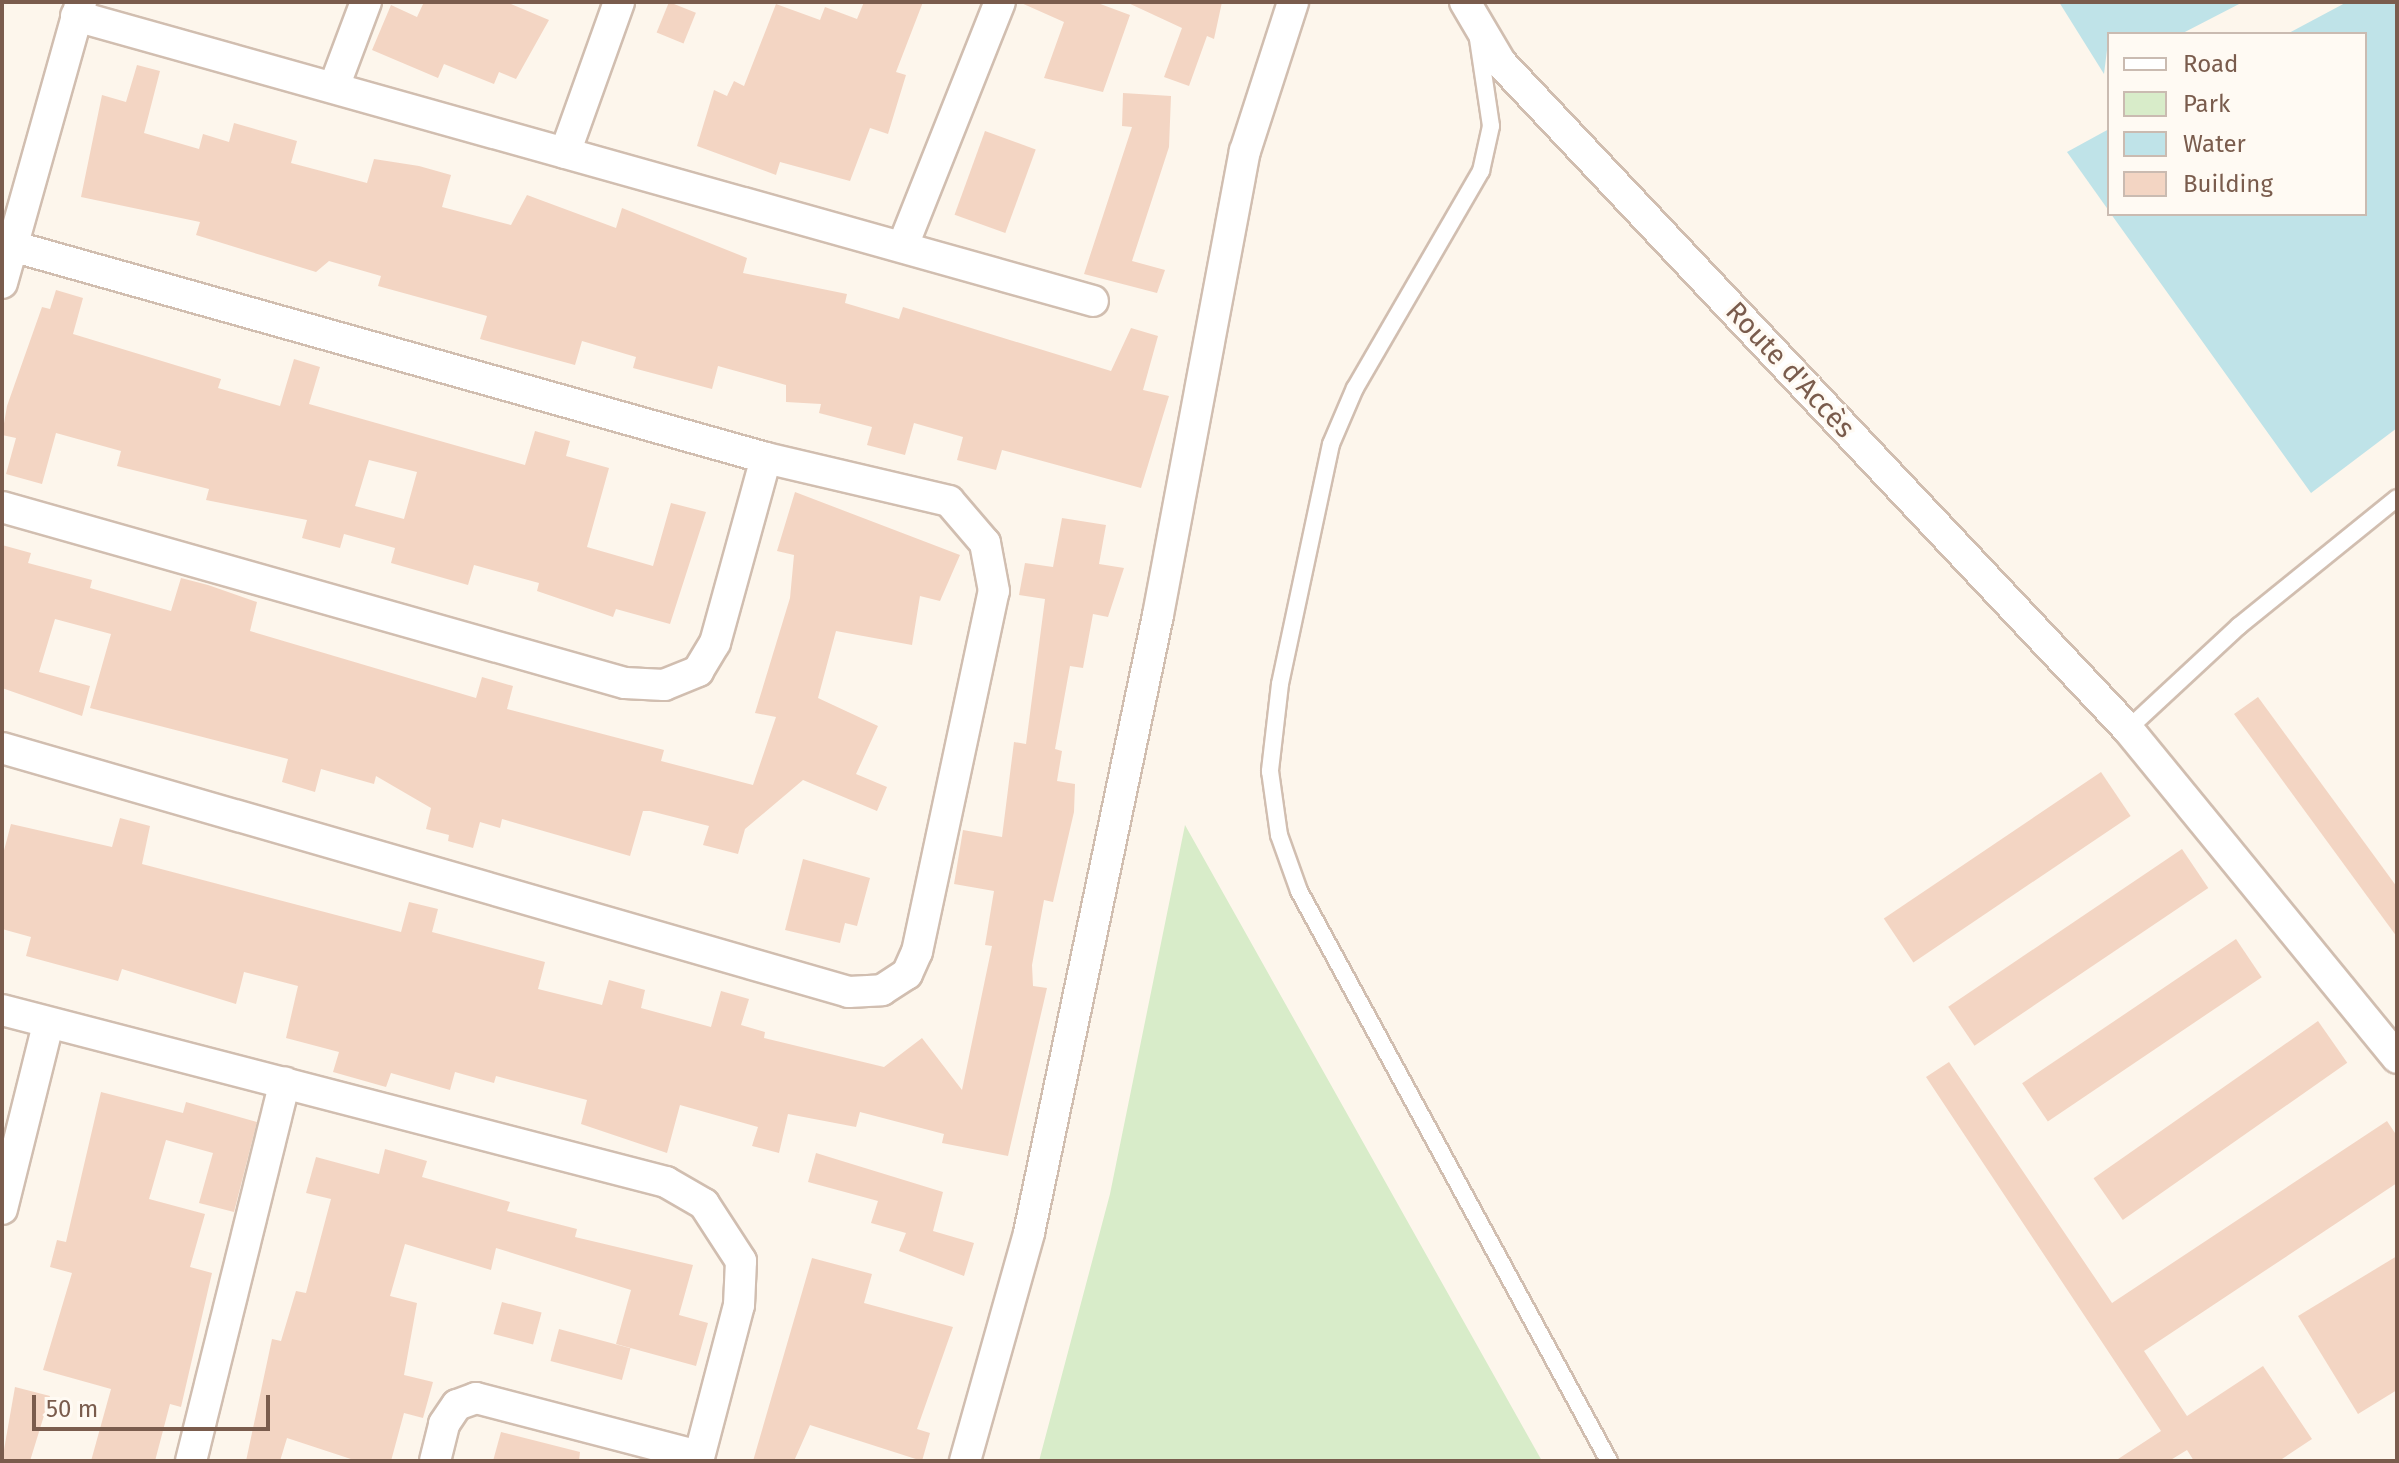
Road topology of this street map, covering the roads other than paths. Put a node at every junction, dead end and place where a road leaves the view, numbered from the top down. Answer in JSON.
{"nodes":[{"id":1,"x":366,"y":2,"type":"edge"},
{"id":2,"x":619,"y":2,"type":"edge"},
{"id":3,"x":1000,"y":2,"type":"edge"},
{"id":4,"x":1293,"y":2,"type":"edge"},
{"id":5,"x":1465,"y":2,"type":"edge"},
{"id":6,"x":79,"y":9,"type":"edge"},
{"id":7,"x":1477,"y":30,"type":"junction"},
{"id":8,"x":334,"y":87,"type":"junction"},
{"id":9,"x":565,"y":153,"type":"junction"},
{"id":10,"x":904,"y":243,"type":"junction"},
{"id":11,"x":12,"y":246,"type":"junction"},
{"id":12,"x":2,"y":283,"type":"edge"},
{"id":13,"x":1093,"y":301,"type":"dead end"},
{"id":14,"x":766,"y":458,"type":"junction"},
{"id":15,"x":2397,"y":498,"type":"edge"},
{"id":16,"x":2,"y":507,"type":"edge"},
{"id":17,"x":2128,"y":729,"type":"junction"},
{"id":18,"x":2,"y":748,"type":"edge"},
{"id":19,"x":2,"y":1010,"type":"edge"},
{"id":20,"x":48,"y":1024,"type":"junction"},
{"id":21,"x":2397,"y":1058,"type":"edge"},
{"id":22,"x":285,"y":1082,"type":"junction"},
{"id":23,"x":2,"y":1209,"type":"edge"},
{"id":24,"x":699,"y":1458,"type":"edge"},
{"id":25,"x":191,"y":1461,"type":"edge"},
{"id":26,"x":435,"y":1461,"type":"edge"},
{"id":27,"x":965,"y":1461,"type":"edge"},
{"id":28,"x":1609,"y":1461,"type":"edge"}],
"edges":[{"from":1,"to":8,"type":"street"},
{"from":2,"to":9,"type":"street"},
{"from":3,"to":10,"type":"street"},
{"from":4,"to":27,"type":"street"},
{"from":5,"to":7,"type":"street","name":"Route d'Accès"},
{"from":6,"to":8,"type":"street"},
{"from":6,"to":11,"type":"street"},
{"from":7,"to":17,"type":"street","name":"Route d'Accès"},
{"from":7,"to":28,"type":"lane"},
{"from":8,"to":9,"type":"street"},
{"from":9,"to":10,"type":"street"},
{"from":10,"to":13,"type":"street"},
{"from":11,"to":12,"type":"street"},
{"from":11,"to":14,"type":"street"},
{"from":14,"to":16,"type":"street"},
{"from":14,"to":18,"type":"street"},
{"from":15,"to":17,"type":"lane"},
{"from":17,"to":21,"type":"street","name":"Route d'Accès"},
{"from":19,"to":20,"type":"street"},
{"from":20,"to":22,"type":"street"},
{"from":20,"to":23,"type":"street"},
{"from":22,"to":24,"type":"street"},
{"from":22,"to":25,"type":"street"},
{"from":24,"to":26,"type":"street"}]}
